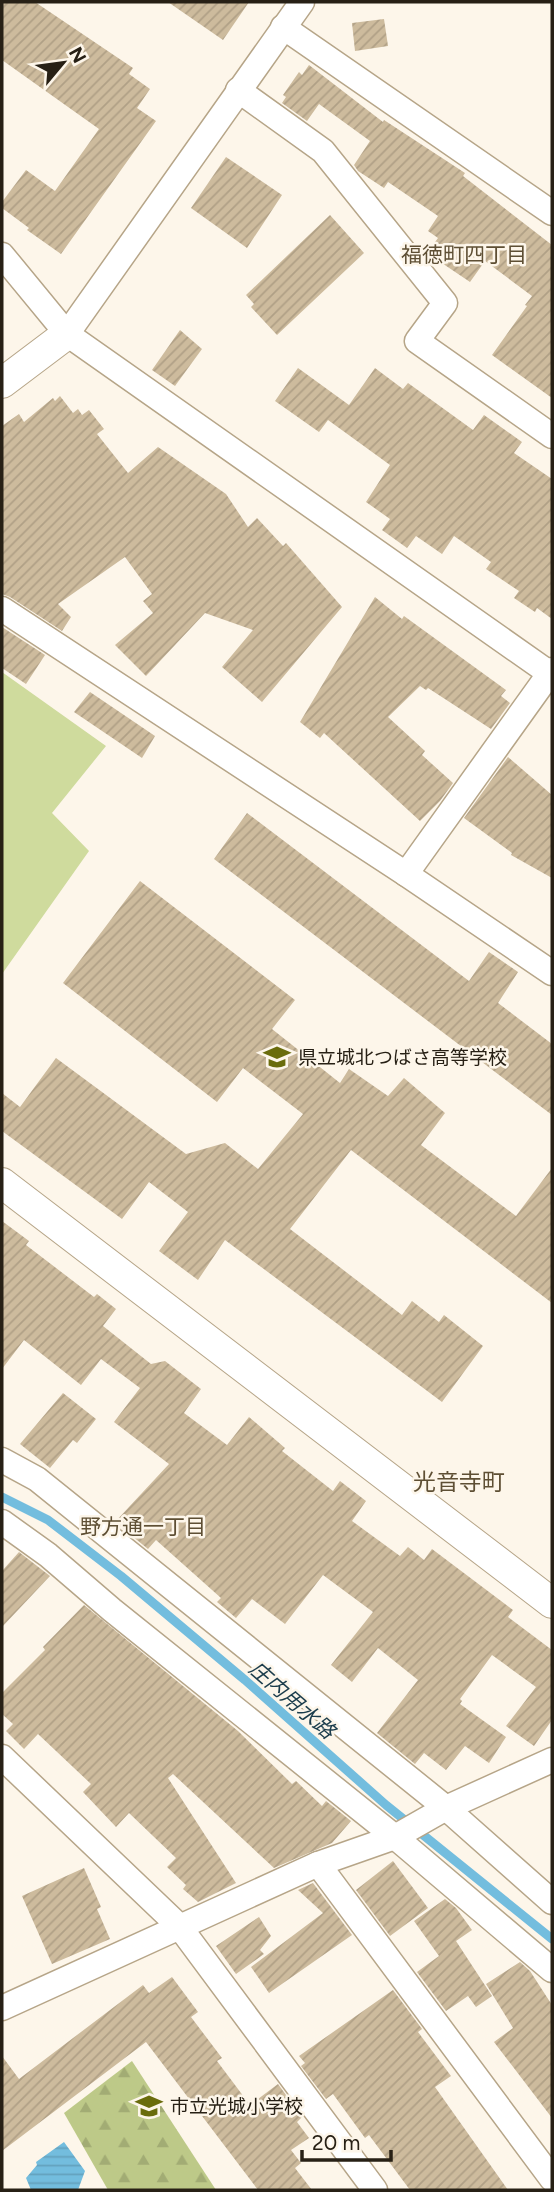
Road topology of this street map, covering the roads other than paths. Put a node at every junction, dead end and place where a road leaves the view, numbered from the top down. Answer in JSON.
{"nodes":[{"id":1,"x":302,"y":2,"type":"edge"},
{"id":2,"x":283,"y":27,"type":"junction"},
{"id":3,"x":238,"y":90,"type":"junction"},
{"id":4,"x":552,"y":213,"type":"edge"},
{"id":5,"x":2,"y":255,"type":"edge"},
{"id":6,"x":66,"y":334,"type":"junction"},
{"id":7,"x":2,"y":383,"type":"edge"},
{"id":8,"x":552,"y":436,"type":"edge"},
{"id":9,"x":2,"y":609,"type":"edge"},
{"id":10,"x":552,"y":673,"type":"edge"},
{"id":11,"x":406,"y":874,"type":"junction"},
{"id":12,"x":552,"y":973,"type":"edge"},
{"id":13,"x":2,"y":1183,"type":"edge"},
{"id":14,"x":2,"y":1460,"type":"edge"},
{"id":15,"x":2,"y":1521,"type":"edge"},
{"id":16,"x":552,"y":1603,"type":"edge"},
{"id":17,"x":2,"y":1757,"type":"edge"},
{"id":18,"x":552,"y":1760,"type":"edge"},
{"id":19,"x":440,"y":1811,"type":"junction"},
{"id":20,"x":402,"y":1833,"type":"junction"},
{"id":21,"x":318,"y":1864,"type":"junction"},
{"id":22,"x":552,"y":1902,"type":"edge"},
{"id":23,"x":179,"y":1926,"type":"junction"},
{"id":24,"x":552,"y":1970,"type":"edge"},
{"id":25,"x":2,"y":2008,"type":"edge"},
{"id":26,"x":552,"y":2179,"type":"edge"},
{"id":27,"x":375,"y":2190,"type":"edge"}],
"edges":[{"from":1,"to":2,"type":"street"},
{"from":2,"to":3,"type":"street"},
{"from":2,"to":4,"type":"street"},
{"from":3,"to":6,"type":"street"},
{"from":3,"to":8,"type":"street"},
{"from":5,"to":6,"type":"street"},
{"from":6,"to":7,"type":"street"},
{"from":6,"to":10,"type":"street"},
{"from":9,"to":11,"type":"street"},
{"from":10,"to":11,"type":"street"},
{"from":11,"to":12,"type":"street"},
{"from":13,"to":16,"type":"street"},
{"from":14,"to":19,"type":"street"},
{"from":15,"to":20,"type":"street"},
{"from":17,"to":23,"type":"street"},
{"from":18,"to":19,"type":"street"},
{"from":19,"to":20,"type":"street"},
{"from":19,"to":22,"type":"street"},
{"from":20,"to":21,"type":"street"},
{"from":20,"to":24,"type":"street"},
{"from":21,"to":23,"type":"street"},
{"from":21,"to":26,"type":"street"},
{"from":23,"to":25,"type":"street"},
{"from":23,"to":27,"type":"street"}]}
